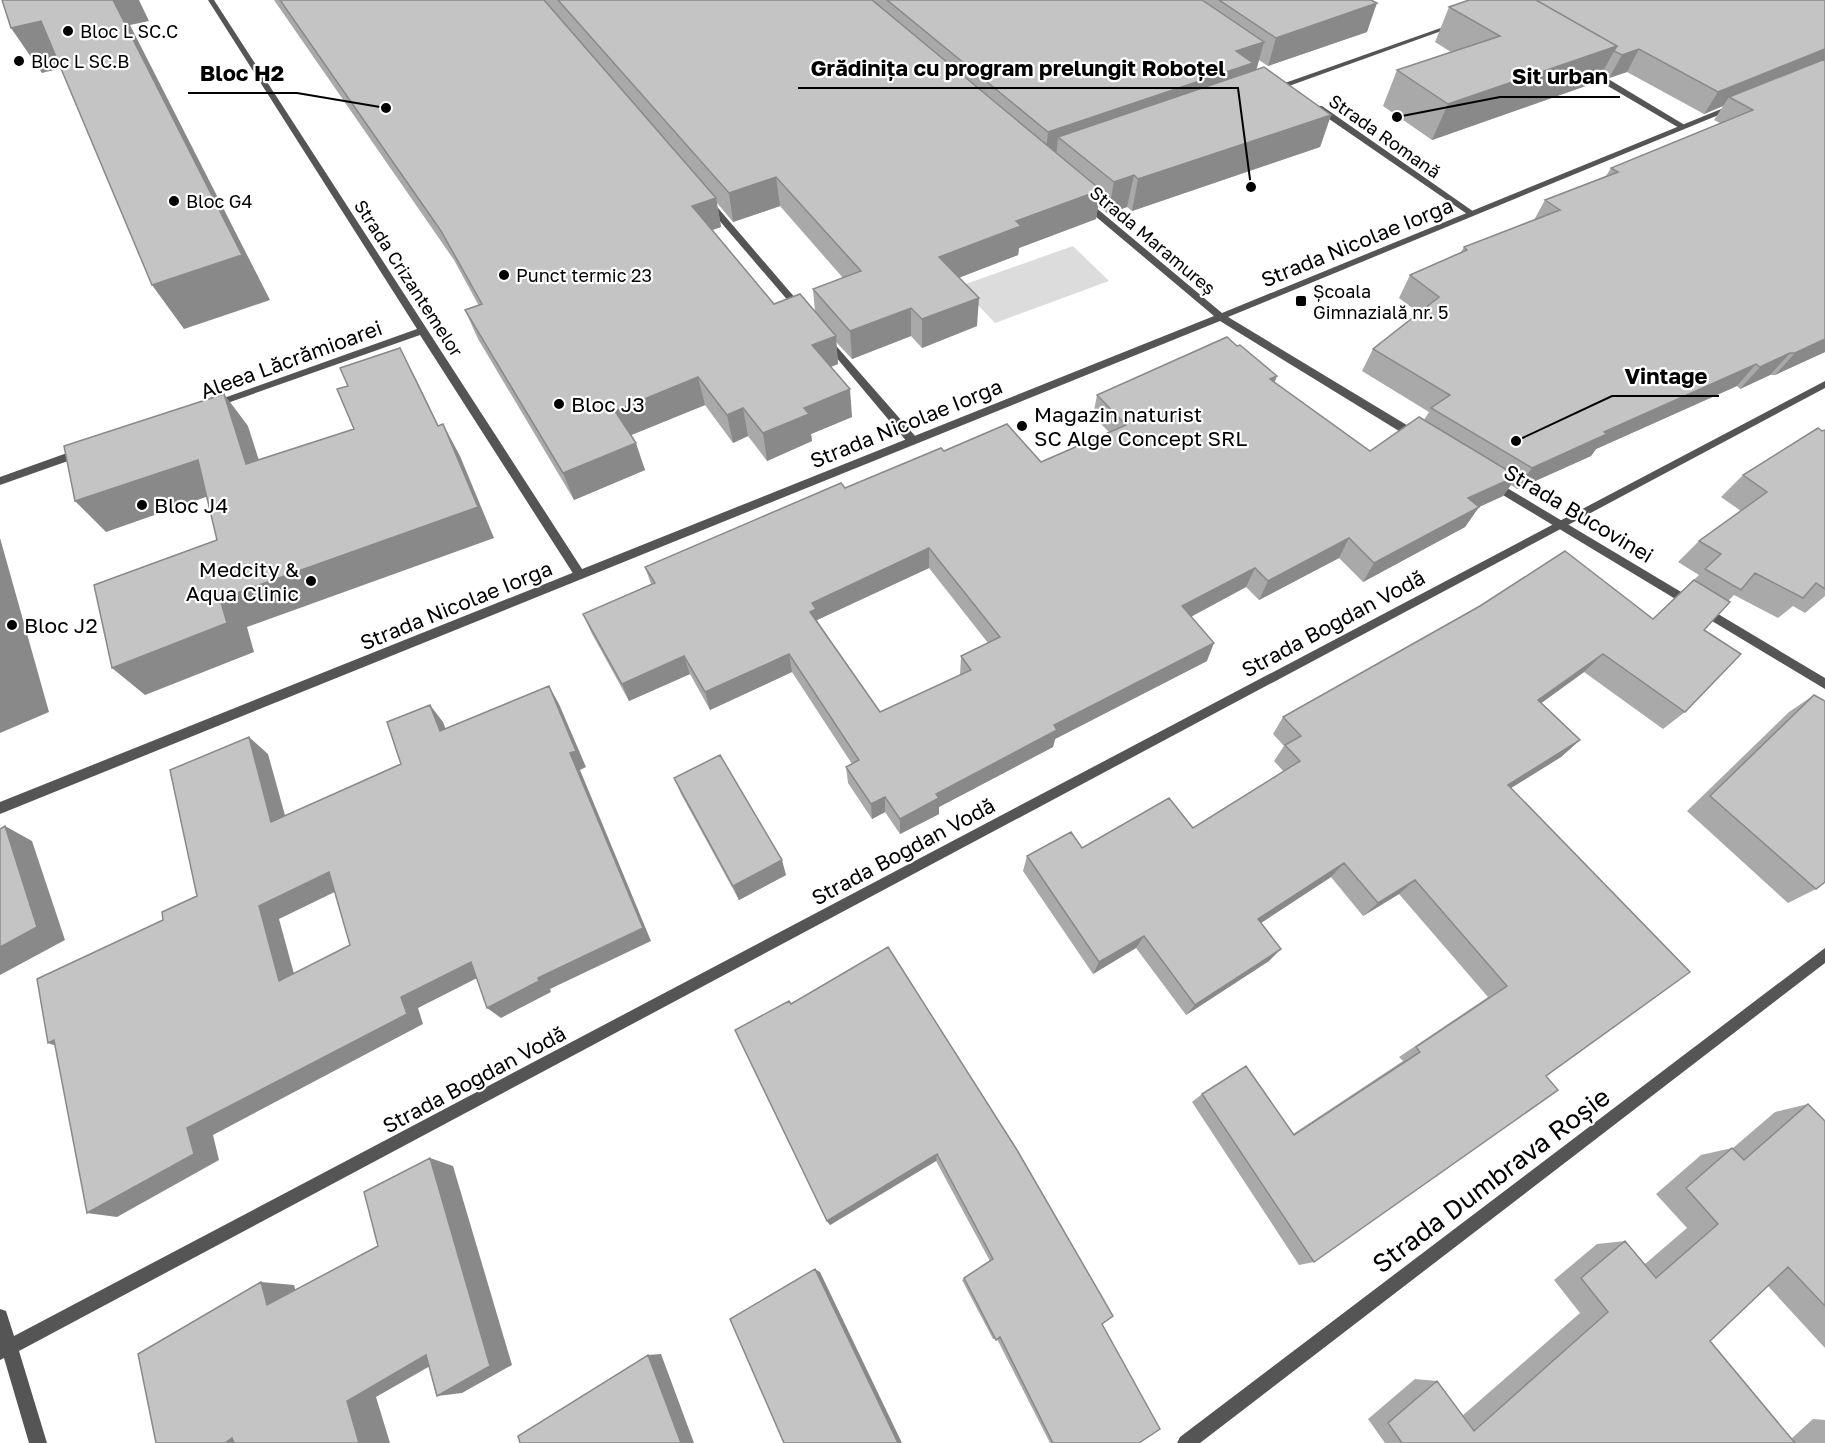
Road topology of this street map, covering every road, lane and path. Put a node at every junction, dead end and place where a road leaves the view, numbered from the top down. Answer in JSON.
{"nodes":[{"id":1,"x":211,"y":0,"type":"edge"},
{"id":2,"x":1468,"y":20,"type":"edge"},
{"id":3,"x":1582,"y":67,"type":"edge"},
{"id":4,"x":1276,"y":78,"type":"edge"},
{"id":5,"x":1285,"y":85,"type":"junction"},
{"id":6,"x":1295,"y":91,"type":"edge"},
{"id":7,"x":1263,"y":92,"type":"edge"},
{"id":8,"x":1749,"y":100,"type":"edge"},
{"id":9,"x":1313,"y":104,"type":"edge"},
{"id":10,"x":1684,"y":127,"type":"junction"},
{"id":11,"x":704,"y":198,"type":"edge"},
{"id":12,"x":1080,"y":198,"type":"edge"},
{"id":13,"x":1473,"y":214,"type":"junction"},
{"id":14,"x":804,"y":314,"type":"edge"},
{"id":15,"x":1221,"y":317,"type":"junction"},
{"id":16,"x":424,"y":330,"type":"junction"},
{"id":17,"x":819,"y":332,"type":"edge"},
{"id":18,"x":1825,"y":384,"type":"edge"},
{"id":19,"x":201,"y":410,"type":"edge"},
{"id":20,"x":912,"y":440,"type":"junction"},
{"id":21,"x":1430,"y":445,"type":"edge"},
{"id":22,"x":89,"y":449,"type":"edge"},
{"id":23,"x":1480,"y":476,"type":"edge"},
{"id":24,"x":0,"y":481,"type":"edge"},
{"id":25,"x":1560,"y":524,"type":"junction"},
{"id":26,"x":580,"y":574,"type":"junction"},
{"id":27,"x":1825,"y":684,"type":"edge"},
{"id":28,"x":0,"y":808,"type":"edge"},
{"id":29,"x":1825,"y":955,"type":"edge"},
{"id":30,"x":0,"y":1317,"type":"edge"},
{"id":31,"x":5,"y":1350,"type":"edge"},
{"id":32,"x":38,"y":1443,"type":"edge"},
{"id":33,"x":1186,"y":1443,"type":"edge"}],
"edges":[{"from":1,"to":16,"type":"street","name":"Strada Crizantemelor"},
{"from":2,"to":5,"type":"street"},
{"from":3,"to":10,"type":"street"},
{"from":4,"to":5,"type":"street"},
{"from":5,"to":6,"type":"street"},
{"from":5,"to":7,"type":"street"},
{"from":8,"to":10,"type":"street","name":"Strada Nicolae Iorga"},
{"from":9,"to":13,"type":"street","name":"Strada Romană"},
{"from":10,"to":13,"type":"street","name":"Strada Nicolae Iorga"},
{"from":11,"to":14,"type":"street"},
{"from":12,"to":15,"type":"street","name":"Strada Maramureș"},
{"from":13,"to":15,"type":"street","name":"Strada Nicolae Iorga"},
{"from":15,"to":20,"type":"street","name":"Strada Nicolae Iorga"},
{"from":15,"to":21,"type":"street"},
{"from":16,"to":19,"type":"street","name":"Aleea Lăcrămioarei"},
{"from":16,"to":26,"type":"street","name":"Strada Crizantemelor"},
{"from":17,"to":20,"type":"street"},
{"from":18,"to":25,"type":"street","name":"Strada Bogdan Vodă"},
{"from":20,"to":26,"type":"street","name":"Strada Nicolae Iorga"},
{"from":22,"to":24,"type":"street"},
{"from":23,"to":25,"type":"street","name":"Strada Bucovinei"},
{"from":25,"to":27,"type":"street","name":"Strada Bucovinei"},
{"from":25,"to":31,"type":"street","name":"Strada Bogdan Vodă"},
{"from":26,"to":28,"type":"street","name":"Strada Nicolae Iorga"},
{"from":29,"to":33,"type":"street","name":"Strada Dumbrava Roșie"},
{"from":30,"to":31,"type":"street"},
{"from":31,"to":32,"type":"street"}]}
